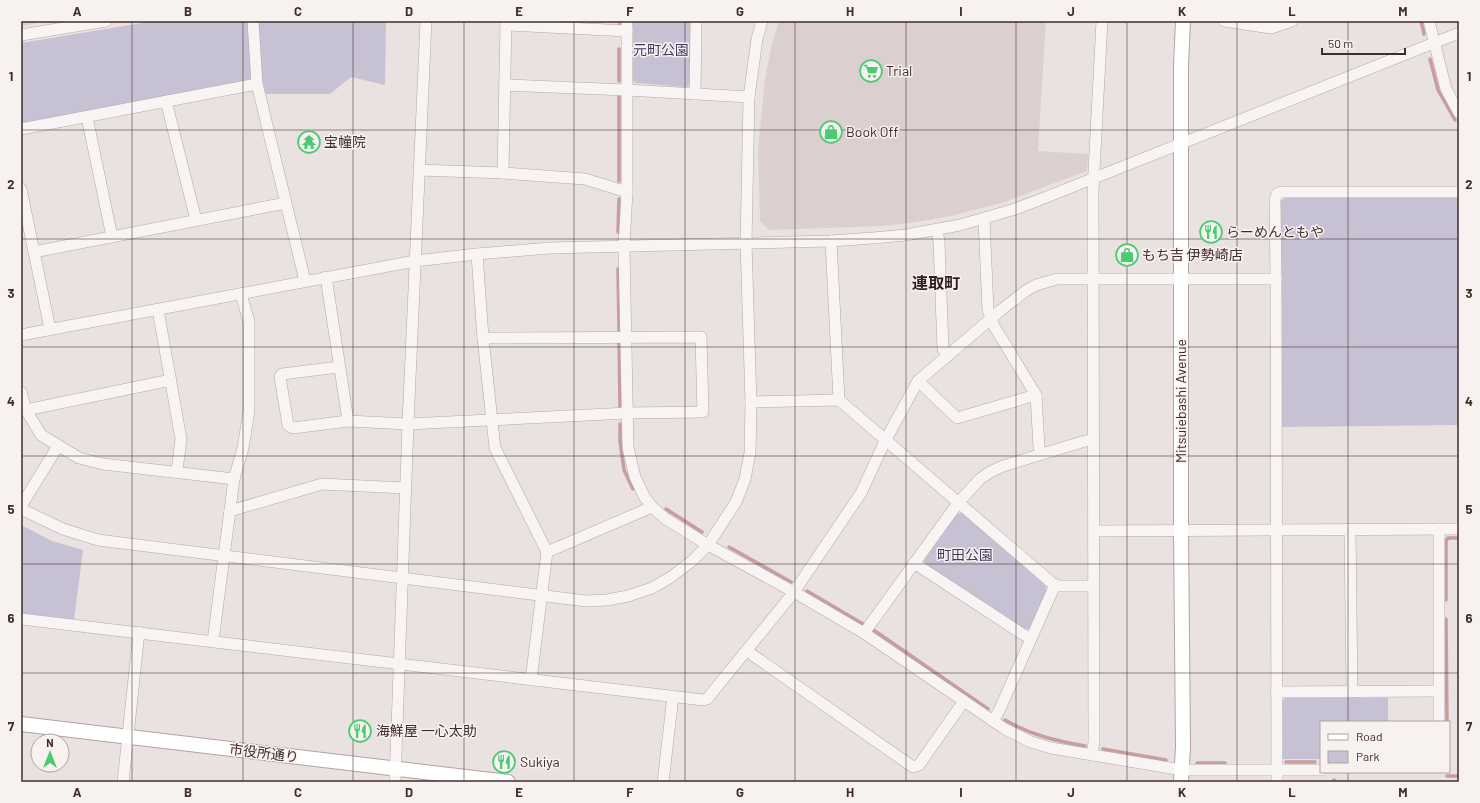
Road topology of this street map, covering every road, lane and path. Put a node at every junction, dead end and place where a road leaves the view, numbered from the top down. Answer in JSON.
{"nodes":[{"id":1,"x":106,"y":21,"type":"edge"},
{"id":2,"x":253,"y":21,"type":"edge"},
{"id":3,"x":426,"y":21,"type":"edge"},
{"id":4,"x":696,"y":21,"type":"edge"},
{"id":5,"x":762,"y":21,"type":"edge"},
{"id":6,"x":1102,"y":21,"type":"edge"},
{"id":7,"x":1183,"y":21,"type":"edge"},
{"id":8,"x":1224,"y":21,"type":"edge"},
{"id":9,"x":1292,"y":21,"type":"edge"},
{"id":10,"x":1429,"y":21,"type":"edge"},
{"id":11,"x":506,"y":23,"type":"edge"},
{"id":12,"x":627,"y":26,"type":"edge"},
{"id":13,"x":1459,"y":33,"type":"edge"},
{"id":14,"x":21,"y":36,"type":"edge"},
{"id":15,"x":1434,"y":42,"type":"junction"},
{"id":16,"x":257,"y":84,"type":"junction"},
{"id":17,"x":505,"y":85,"type":"junction"},
{"id":18,"x":627,"y":90,"type":"junction"},
{"id":19,"x":695,"y":94,"type":"junction"},
{"id":20,"x":749,"y":97,"type":"junction"},
{"id":21,"x":166,"y":101,"type":"junction"},
{"id":22,"x":1459,"y":112,"type":"edge"},
{"id":23,"x":87,"y":117,"type":"junction"},
{"id":24,"x":21,"y":129,"type":"edge"},
{"id":25,"x":1180,"y":144,"type":"junction"},
{"id":26,"x":419,"y":170,"type":"junction"},
{"id":27,"x":503,"y":173,"type":"junction"},
{"id":28,"x":1094,"y":179,"type":"junction"},
{"id":29,"x":21,"y":189,"type":"edge"},
{"id":30,"x":627,"y":192,"type":"junction"},
{"id":31,"x":1459,"y":192,"type":"edge"},
{"id":32,"x":286,"y":203,"type":"junction"},
{"id":33,"x":984,"y":219,"type":"junction"},
{"id":34,"x":196,"y":220,"type":"junction"},
{"id":35,"x":937,"y":230,"type":"junction"},
{"id":36,"x":112,"y":237,"type":"junction"},
{"id":37,"x":831,"y":241,"type":"junction"},
{"id":38,"x":746,"y":243,"type":"junction"},
{"id":39,"x":624,"y":246,"type":"junction"},
{"id":40,"x":34,"y":252,"type":"junction"},
{"id":41,"x":477,"y":254,"type":"junction"},
{"id":42,"x":414,"y":261,"type":"junction"},
{"id":43,"x":326,"y":277,"type":"junction"},
{"id":44,"x":1093,"y":279,"type":"junction"},
{"id":45,"x":1181,"y":279,"type":"junction"},
{"id":46,"x":1276,"y":279,"type":"junction"},
{"id":47,"x":305,"y":281,"type":"junction"},
{"id":48,"x":241,"y":294,"type":"junction"},
{"id":49,"x":158,"y":310,"type":"junction"},
{"id":50,"x":990,"y":320,"type":"junction"},
{"id":51,"x":50,"y":329,"type":"junction"},
{"id":52,"x":21,"y":335,"type":"edge"},
{"id":53,"x":626,"y":337,"type":"junction"},
{"id":54,"x":483,"y":338,"type":"junction"},
{"id":55,"x":948,"y":356,"type":"junction"},
{"id":56,"x":339,"y":367,"type":"junction"},
{"id":57,"x":171,"y":380,"type":"junction"},
{"id":58,"x":918,"y":381,"type":"junction"},
{"id":59,"x":21,"y":392,"type":"edge"},
{"id":60,"x":1036,"y":395,"type":"junction"},
{"id":61,"x":839,"y":400,"type":"junction"},
{"id":62,"x":751,"y":402,"type":"junction"},
{"id":63,"x":26,"y":410,"type":"junction"},
{"id":64,"x":628,"y":414,"type":"junction"},
{"id":65,"x":492,"y":420,"type":"junction"},
{"id":66,"x":348,"y":421,"type":"junction"},
{"id":67,"x":408,"y":424,"type":"junction"},
{"id":68,"x":1094,"y":440,"type":"junction"},
{"id":69,"x":885,"y":441,"type":"junction"},
{"id":70,"x":58,"y":446,"type":"junction"},
{"id":71,"x":1041,"y":454,"type":"junction"},
{"id":72,"x":178,"y":471,"type":"junction"},
{"id":73,"x":234,"y":479,"type":"junction"},
{"id":74,"x":405,"y":488,"type":"junction"},
{"id":75,"x":958,"y":503,"type":"junction"},
{"id":76,"x":21,"y":507,"type":"edge"},
{"id":77,"x":652,"y":507,"type":"junction"},
{"id":78,"x":230,"y":512,"type":"junction"},
{"id":79,"x":1350,"y":529,"type":"junction"},
{"id":80,"x":1438,"y":529,"type":"junction"},
{"id":81,"x":1459,"y":529,"type":"edge"},
{"id":82,"x":1094,"y":530,"type":"junction"},
{"id":83,"x":1180,"y":530,"type":"junction"},
{"id":84,"x":1276,"y":530,"type":"junction"},
{"id":85,"x":708,"y":545,"type":"junction"},
{"id":86,"x":547,"y":552,"type":"junction"},
{"id":87,"x":223,"y":556,"type":"junction"},
{"id":88,"x":914,"y":563,"type":"junction"},
{"id":89,"x":402,"y":579,"type":"junction"},
{"id":90,"x":1055,"y":585,"type":"junction"},
{"id":91,"x":1094,"y":586,"type":"junction"},
{"id":92,"x":794,"y":592,"type":"junction"},
{"id":93,"x":540,"y":596,"type":"junction"},
{"id":94,"x":21,"y":619,"type":"edge"},
{"id":95,"x":139,"y":632,"type":"junction"},
{"id":96,"x":864,"y":633,"type":"junction"},
{"id":97,"x":1031,"y":638,"type":"junction"},
{"id":98,"x":213,"y":641,"type":"junction"},
{"id":99,"x":747,"y":651,"type":"junction"},
{"id":100,"x":399,"y":664,"type":"junction"},
{"id":101,"x":531,"y":680,"type":"junction"},
{"id":102,"x":1438,"y":691,"type":"junction"},
{"id":103,"x":1276,"y":692,"type":"junction"},
{"id":104,"x":1352,"y":692,"type":"junction"},
{"id":105,"x":672,"y":696,"type":"junction"},
{"id":106,"x":964,"y":701,"type":"junction"},
{"id":107,"x":993,"y":721,"type":"junction"},
{"id":108,"x":1439,"y":721,"type":"edge"},
{"id":109,"x":21,"y":724,"type":"edge"},
{"id":110,"x":128,"y":737,"type":"junction"},
{"id":111,"x":1092,"y":755,"type":"junction"},
{"id":112,"x":1277,"y":770,"type":"junction"},
{"id":113,"x":1320,"y":770,"type":"edge"},
{"id":114,"x":396,"y":775,"type":"edge"},
{"id":115,"x":1182,"y":776,"type":"edge"},
{"id":116,"x":123,"y":782,"type":"edge"},
{"id":117,"x":508,"y":782,"type":"edge"},
{"id":118,"x":663,"y":782,"type":"edge"},
{"id":119,"x":1277,"y":782,"type":"edge"}],
"edges":[{"from":1,"to":14,"type":"street"},
{"from":2,"to":16,"type":"street"},
{"from":3,"to":26,"type":"street"},
{"from":4,"to":19,"type":"street"},
{"from":5,"to":20,"type":"street"},
{"from":6,"to":28,"type":"street"},
{"from":7,"to":25,"type":"main road","name":"Mitsuiebashi Avenue"},
{"from":8,"to":9,"type":"street"},
{"from":10,"to":15,"type":"street"},
{"from":11,"to":12,"type":"street"},
{"from":11,"to":17,"type":"street"},
{"from":12,"to":18,"type":"street"},
{"from":13,"to":15,"type":"street"},
{"from":15,"to":22,"type":"street"},
{"from":15,"to":25,"type":"street"},
{"from":16,"to":21,"type":"street"},
{"from":16,"to":32,"type":"street"},
{"from":17,"to":18,"type":"street"},
{"from":17,"to":27,"type":"street"},
{"from":18,"to":19,"type":"street"},
{"from":18,"to":30,"type":"street"},
{"from":19,"to":20,"type":"street"},
{"from":20,"to":38,"type":"street"},
{"from":21,"to":23,"type":"street"},
{"from":21,"to":34,"type":"street"},
{"from":23,"to":24,"type":"street"},
{"from":23,"to":36,"type":"street"},
{"from":25,"to":28,"type":"street"},
{"from":25,"to":45,"type":"main road","name":"Mitsuiebashi Avenue"},
{"from":26,"to":27,"type":"street"},
{"from":26,"to":42,"type":"street"},
{"from":27,"to":30,"type":"street"},
{"from":28,"to":33,"type":"street"},
{"from":28,"to":44,"type":"street"},
{"from":29,"to":40,"type":"street"},
{"from":30,"to":39,"type":"street"},
{"from":31,"to":46,"type":"street"},
{"from":32,"to":34,"type":"street"},
{"from":32,"to":47,"type":"street"},
{"from":33,"to":35,"type":"street"},
{"from":33,"to":50,"type":"street"},
{"from":34,"to":36,"type":"street"},
{"from":35,"to":37,"type":"street"},
{"from":35,"to":55,"type":"street"},
{"from":36,"to":40,"type":"street"},
{"from":37,"to":38,"type":"street"},
{"from":37,"to":61,"type":"street"},
{"from":38,"to":39,"type":"street"},
{"from":38,"to":62,"type":"street"},
{"from":39,"to":41,"type":"street"},
{"from":39,"to":53,"type":"street"},
{"from":40,"to":51,"type":"street"},
{"from":41,"to":42,"type":"street"},
{"from":41,"to":54,"type":"street"},
{"from":42,"to":43,"type":"street"},
{"from":42,"to":67,"type":"street"},
{"from":43,"to":47,"type":"street"},
{"from":43,"to":56,"type":"street"},
{"from":44,"to":45,"type":"street"},
{"from":44,"to":50,"type":"street"},
{"from":44,"to":68,"type":"street"},
{"from":45,"to":46,"type":"street"},
{"from":45,"to":83,"type":"main road","name":"Mitsuiebashi Avenue"},
{"from":46,"to":84,"type":"street"},
{"from":47,"to":48,"type":"street"},
{"from":48,"to":49,"type":"street"},
{"from":48,"to":73,"type":"street"},
{"from":49,"to":51,"type":"street"},
{"from":49,"to":57,"type":"street"},
{"from":50,"to":55,"type":"street"},
{"from":50,"to":60,"type":"street"},
{"from":51,"to":52,"type":"street"},
{"from":53,"to":54,"type":"street"},
{"from":53,"to":64,"type":"street"},
{"from":53,"to":64,"type":"street"},
{"from":54,"to":65,"type":"street"},
{"from":55,"to":58,"type":"street"},
{"from":56,"to":66,"type":"street"},
{"from":56,"to":66,"type":"street"},
{"from":57,"to":63,"type":"street"},
{"from":57,"to":72,"type":"street"},
{"from":58,"to":60,"type":"street"},
{"from":58,"to":69,"type":"street"},
{"from":59,"to":63,"type":"street"},
{"from":60,"to":71,"type":"street"},
{"from":61,"to":62,"type":"street"},
{"from":61,"to":69,"type":"street"},
{"from":62,"to":85,"type":"street"},
{"from":63,"to":70,"type":"street"},
{"from":64,"to":65,"type":"street"},
{"from":64,"to":77,"type":"street"},
{"from":65,"to":67,"type":"street"},
{"from":65,"to":86,"type":"street"},
{"from":66,"to":67,"type":"street"},
{"from":67,"to":74,"type":"street"},
{"from":68,"to":71,"type":"street"},
{"from":68,"to":82,"type":"street"},
{"from":69,"to":75,"type":"street"},
{"from":69,"to":92,"type":"street"},
{"from":70,"to":72,"type":"street"},
{"from":70,"to":76,"type":"street"},
{"from":71,"to":75,"type":"street"},
{"from":72,"to":73,"type":"street"},
{"from":73,"to":78,"type":"street"},
{"from":74,"to":78,"type":"street"},
{"from":74,"to":89,"type":"street"},
{"from":75,"to":88,"type":"street"},
{"from":75,"to":90,"type":"street"},
{"from":76,"to":87,"type":"street"},
{"from":77,"to":85,"type":"street"},
{"from":77,"to":86,"type":"street"},
{"from":78,"to":87,"type":"street"},
{"from":79,"to":80,"type":"street"},
{"from":79,"to":84,"type":"street"},
{"from":79,"to":104,"type":"street"},
{"from":80,"to":81,"type":"street"},
{"from":80,"to":102,"type":"street"},
{"from":82,"to":83,"type":"street"},
{"from":82,"to":91,"type":"street"},
{"from":83,"to":84,"type":"street"},
{"from":83,"to":115,"type":"main road","name":"Mitsuiebashi Avenue"},
{"from":84,"to":103,"type":"street"},
{"from":85,"to":92,"type":"street"},
{"from":85,"to":93,"type":"street"},
{"from":86,"to":93,"type":"street"},
{"from":87,"to":89,"type":"street"},
{"from":87,"to":98,"type":"street"},
{"from":88,"to":96,"type":"street"},
{"from":88,"to":97,"type":"street"},
{"from":89,"to":93,"type":"street"},
{"from":89,"to":100,"type":"street"},
{"from":90,"to":91,"type":"street"},
{"from":90,"to":97,"type":"street"},
{"from":91,"to":111,"type":"street"},
{"from":92,"to":96,"type":"street"},
{"from":92,"to":99,"type":"street"},
{"from":93,"to":101,"type":"street"},
{"from":94,"to":95,"type":"street"},
{"from":95,"to":98,"type":"street"},
{"from":95,"to":110,"type":"street"},
{"from":96,"to":106,"type":"street"},
{"from":97,"to":107,"type":"street"},
{"from":98,"to":100,"type":"street"},
{"from":99,"to":105,"type":"street"},
{"from":99,"to":106,"type":"street"},
{"from":100,"to":101,"type":"street"},
{"from":100,"to":114,"type":"street"},
{"from":101,"to":105,"type":"street"},
{"from":102,"to":104,"type":"street"},
{"from":102,"to":108,"type":"street"},
{"from":103,"to":104,"type":"street"},
{"from":103,"to":112,"type":"street"},
{"from":105,"to":118,"type":"street"},
{"from":106,"to":107,"type":"street"},
{"from":107,"to":111,"type":"street"},
{"from":109,"to":110,"type":"main road","name":"市役所通り"},
{"from":110,"to":114,"type":"main road","name":"市役所通り"},
{"from":110,"to":116,"type":"street"},
{"from":111,"to":115,"type":"street"},
{"from":112,"to":113,"type":"street"},
{"from":112,"to":115,"type":"street"},
{"from":112,"to":119,"type":"street"},
{"from":114,"to":117,"type":"main road","name":"市役所通り"}]}
